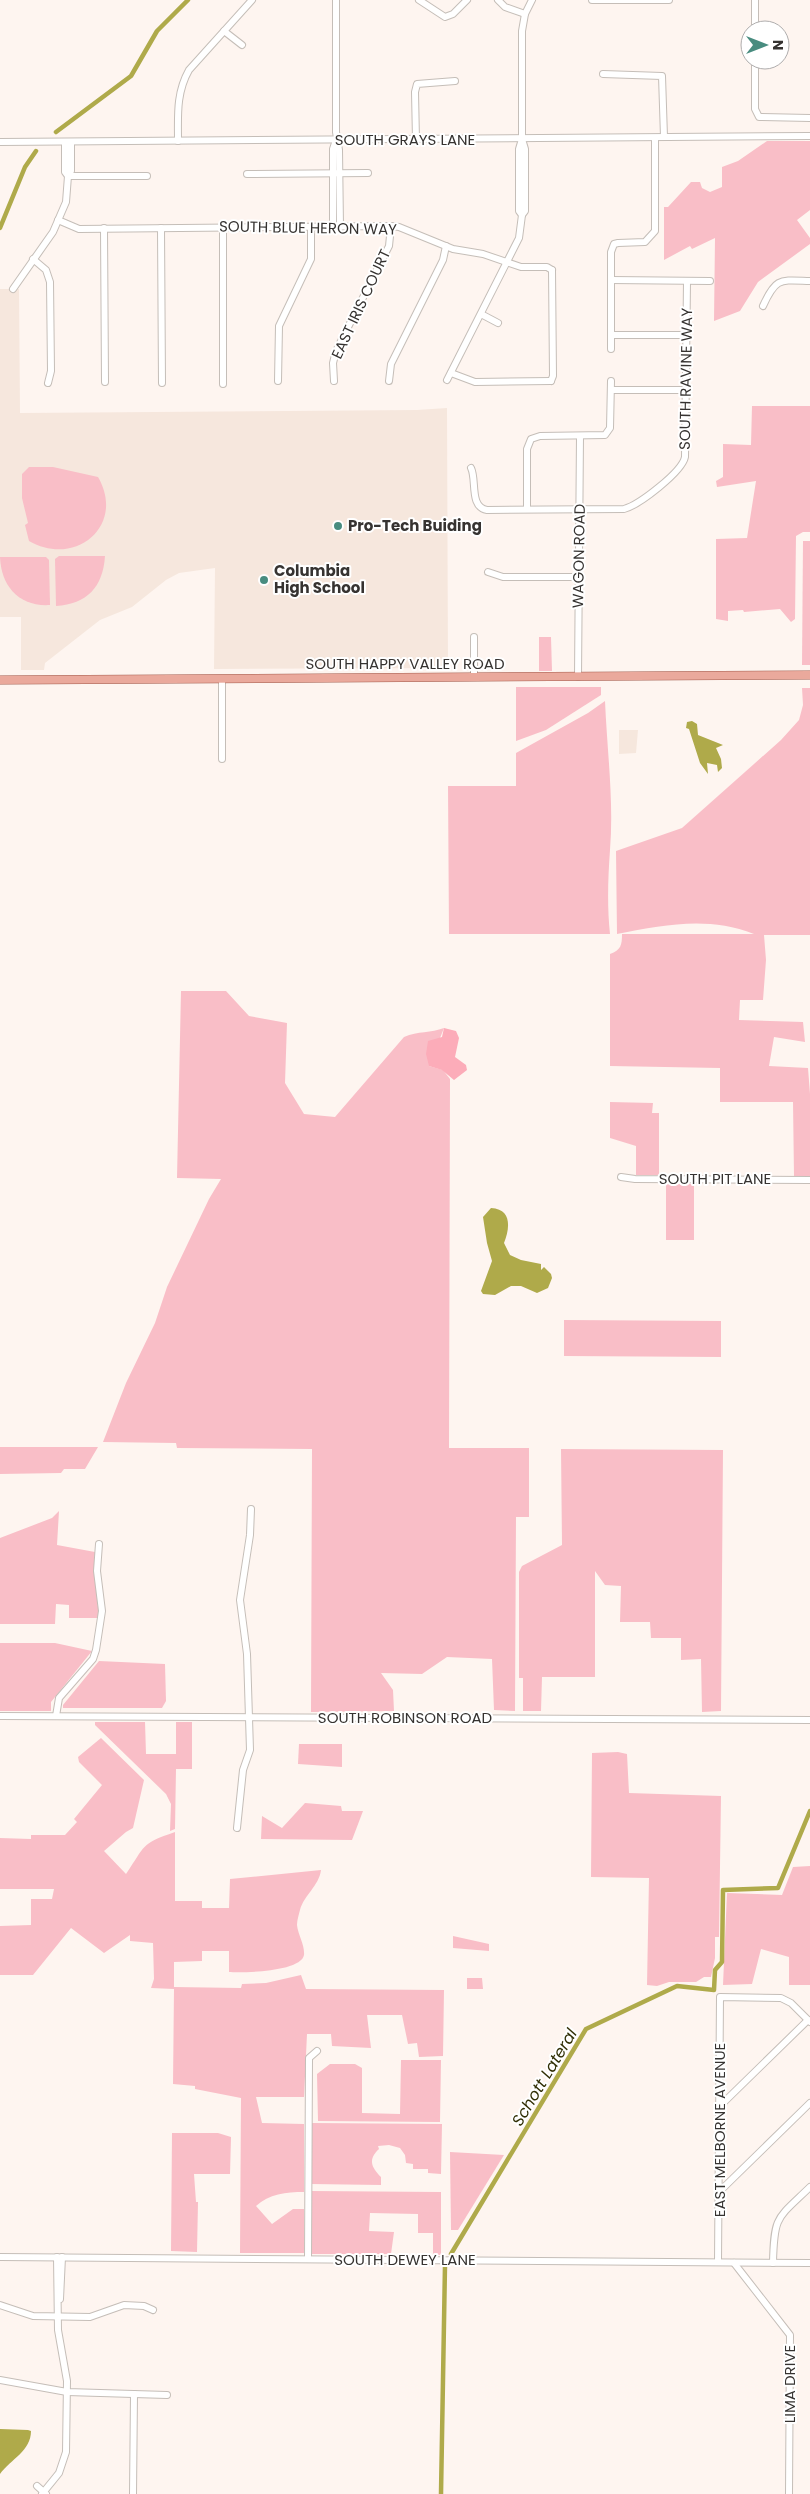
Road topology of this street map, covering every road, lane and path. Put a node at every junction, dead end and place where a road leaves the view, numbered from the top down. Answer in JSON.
{"nodes":[{"id":1,"x":252,"y":0,"type":"edge"},
{"id":2,"x":336,"y":0,"type":"edge"},
{"id":3,"x":419,"y":0,"type":"edge"},
{"id":4,"x":467,"y":0,"type":"edge"},
{"id":5,"x":498,"y":0,"type":"edge"},
{"id":6,"x":532,"y":0,"type":"edge"},
{"id":7,"x":596,"y":0,"type":"edge"},
{"id":8,"x":669,"y":0,"type":"edge"},
{"id":9,"x":755,"y":0,"type":"edge"},
{"id":10,"x":524,"y":14,"type":"junction"},
{"id":11,"x":755,"y":20,"type":"edge"},
{"id":12,"x":224,"y":31,"type":"junction"},
{"id":13,"x":242,"y":45,"type":"dead end"},
{"id":14,"x":755,"y":70,"type":"edge"},
{"id":15,"x":603,"y":74,"type":"dead end"},
{"id":16,"x":455,"y":81,"type":"dead end"},
{"id":17,"x":810,"y":118,"type":"edge"},
{"id":18,"x":810,"y":136,"type":"edge"},
{"id":19,"x":655,"y":138,"type":"junction"},
{"id":20,"x":664,"y":138,"type":"junction"},
{"id":21,"x":522,"y":139,"type":"junction"},
{"id":22,"x":336,"y":140,"type":"junction"},
{"id":23,"x":416,"y":140,"type":"junction"},
{"id":24,"x":178,"y":141,"type":"junction"},
{"id":25,"x":0,"y":142,"type":"edge"},
{"id":26,"x":68,"y":142,"type":"junction"},
{"id":27,"x":368,"y":173,"type":"dead end"},
{"id":28,"x":247,"y":174,"type":"dead end"},
{"id":29,"x":336,"y":174,"type":"junction"},
{"id":30,"x":68,"y":176,"type":"junction"},
{"id":31,"x":147,"y":176,"type":"dead end"},
{"id":32,"x":58,"y":220,"type":"junction"},
{"id":33,"x":391,"y":226,"type":"junction"},
{"id":34,"x":311,"y":227,"type":"junction"},
{"id":35,"x":336,"y":227,"type":"junction"},
{"id":36,"x":104,"y":228,"type":"junction"},
{"id":37,"x":162,"y":228,"type":"junction"},
{"id":38,"x":223,"y":228,"type":"junction"},
{"id":39,"x":446,"y":246,"type":"junction"},
{"id":40,"x":33,"y":259,"type":"junction"},
{"id":41,"x":506,"y":262,"type":"junction"},
{"id":42,"x":611,"y":280,"type":"junction"},
{"id":43,"x":687,"y":281,"type":"junction"},
{"id":44,"x":710,"y":281,"type":"dead end"},
{"id":45,"x":810,"y":281,"type":"edge"},
{"id":46,"x":13,"y":289,"type":"dead end"},
{"id":47,"x":763,"y":306,"type":"dead end"},
{"id":48,"x":481,"y":314,"type":"junction"},
{"id":49,"x":498,"y":323,"type":"dead end"},
{"id":50,"x":611,"y":335,"type":"junction"},
{"id":51,"x":687,"y":335,"type":"junction"},
{"id":52,"x":611,"y":349,"type":"dead end"},
{"id":53,"x":451,"y":373,"type":"junction"},
{"id":54,"x":447,"y":380,"type":"dead end"},
{"id":55,"x":278,"y":381,"type":"dead end"},
{"id":56,"x":334,"y":381,"type":"dead end"},
{"id":57,"x":389,"y":381,"type":"dead end"},
{"id":58,"x":611,"y":381,"type":"dead end"},
{"id":59,"x":105,"y":382,"type":"dead end"},
{"id":60,"x":162,"y":382,"type":"dead end"},
{"id":61,"x":48,"y":383,"type":"dead end"},
{"id":62,"x":223,"y":384,"type":"dead end"},
{"id":63,"x":611,"y":390,"type":"junction"},
{"id":64,"x":687,"y":390,"type":"junction"},
{"id":65,"x":580,"y":436,"type":"junction"},
{"id":66,"x":471,"y":468,"type":"dead end"},
{"id":67,"x":527,"y":509,"type":"junction"},
{"id":68,"x":580,"y":509,"type":"junction"},
{"id":69,"x":488,"y":572,"type":"dead end"},
{"id":70,"x":579,"y":577,"type":"junction"},
{"id":71,"x":474,"y":638,"type":"dead end"},
{"id":72,"x":810,"y":675,"type":"edge"},
{"id":73,"x":474,"y":677,"type":"junction"},
{"id":74,"x":578,"y":677,"type":"junction"},
{"id":75,"x":222,"y":679,"type":"junction"},
{"id":76,"x":0,"y":680,"type":"edge"},
{"id":77,"x":222,"y":759,"type":"dead end"},
{"id":78,"x":621,"y":1177,"type":"dead end"},
{"id":79,"x":810,"y":1180,"type":"edge"},
{"id":80,"x":251,"y":1509,"type":"dead end"},
{"id":81,"x":99,"y":1544,"type":"dead end"},
{"id":82,"x":0,"y":1716,"type":"edge"},
{"id":83,"x":56,"y":1716,"type":"junction"},
{"id":84,"x":248,"y":1718,"type":"junction"},
{"id":85,"x":810,"y":1720,"type":"edge"},
{"id":86,"x":236,"y":1828,"type":"dead end"},
{"id":87,"x":809,"y":2021,"type":"edge"},
{"id":88,"x":317,"y":2051,"type":"dead end"},
{"id":89,"x":810,"y":2103,"type":"edge"},
{"id":90,"x":720,"y":2106,"type":"junction"},
{"id":91,"x":810,"y":2186,"type":"edge"},
{"id":92,"x":720,"y":2192,"type":"junction"},
{"id":93,"x":0,"y":2257,"type":"edge"},
{"id":94,"x":59,"y":2257,"type":"junction"},
{"id":95,"x":308,"y":2259,"type":"junction"},
{"id":96,"x":718,"y":2262,"type":"junction"},
{"id":97,"x":734,"y":2262,"type":"junction"},
{"id":98,"x":773,"y":2263,"type":"junction"},
{"id":99,"x":810,"y":2263,"type":"edge"},
{"id":100,"x":0,"y":2305,"type":"edge"},
{"id":101,"x":153,"y":2310,"type":"dead end"},
{"id":102,"x":58,"y":2316,"type":"junction"},
{"id":103,"x":0,"y":2380,"type":"edge"},
{"id":104,"x":67,"y":2392,"type":"junction"},
{"id":105,"x":134,"y":2394,"type":"junction"},
{"id":106,"x":167,"y":2395,"type":"dead end"},
{"id":107,"x":37,"y":2486,"type":"dead end"},
{"id":108,"x":44,"y":2493,"type":"edge"},
{"id":109,"x":133,"y":2494,"type":"edge"},
{"id":110,"x":789,"y":2494,"type":"edge"}],
"edges":[{"from":1,"to":12,"type":"street"},
{"from":2,"to":22,"type":"street"},
{"from":3,"to":4,"type":"street"},
{"from":5,"to":10,"type":"street"},
{"from":6,"to":10,"type":"street"},
{"from":7,"to":8,"type":"street"},
{"from":9,"to":11,"type":"street"},
{"from":10,"to":21,"type":"street"},
{"from":12,"to":13,"type":"street"},
{"from":12,"to":24,"type":"street"},
{"from":14,"to":17,"type":"street"},
{"from":15,"to":20,"type":"street"},
{"from":16,"to":23,"type":"street"},
{"from":18,"to":20,"type":"street","name":"SOUTH GRAYS LANE"},
{"from":19,"to":20,"type":"street","name":"SOUTH GRAYS LANE"},
{"from":19,"to":21,"type":"street","name":"SOUTH GRAYS LANE"},
{"from":19,"to":42,"type":"street"},
{"from":21,"to":23,"type":"street","name":"SOUTH GRAYS LANE"},
{"from":21,"to":41,"type":"street"},
{"from":22,"to":23,"type":"street","name":"SOUTH GRAYS LANE"},
{"from":22,"to":24,"type":"street","name":"SOUTH GRAYS LANE"},
{"from":22,"to":29,"type":"street"},
{"from":24,"to":26,"type":"street","name":"SOUTH GRAYS LANE"},
{"from":25,"to":26,"type":"street","name":"SOUTH GRAYS LANE"},
{"from":26,"to":30,"type":"street"},
{"from":27,"to":29,"type":"street"},
{"from":28,"to":29,"type":"street"},
{"from":29,"to":35,"type":"street"},
{"from":30,"to":31,"type":"street"},
{"from":30,"to":32,"type":"street"},
{"from":32,"to":36,"type":"street","name":"SOUTH BLUE HERON WAY"},
{"from":32,"to":40,"type":"street"},
{"from":33,"to":35,"type":"street","name":"SOUTH BLUE HERON WAY"},
{"from":33,"to":39,"type":"street","name":"SOUTH BLUE HERON WAY"},
{"from":33,"to":56,"type":"street","name":"EAST IRIS COURT"},
{"from":34,"to":35,"type":"street","name":"SOUTH BLUE HERON WAY"},
{"from":34,"to":38,"type":"street","name":"SOUTH BLUE HERON WAY"},
{"from":34,"to":55,"type":"street"},
{"from":36,"to":37,"type":"street","name":"SOUTH BLUE HERON WAY"},
{"from":36,"to":59,"type":"street"},
{"from":37,"to":38,"type":"street","name":"SOUTH BLUE HERON WAY"},
{"from":37,"to":60,"type":"street"},
{"from":38,"to":62,"type":"street"},
{"from":39,"to":41,"type":"street","name":"SOUTH BLUE HERON WAY"},
{"from":39,"to":57,"type":"street"},
{"from":40,"to":46,"type":"street"},
{"from":40,"to":61,"type":"street"},
{"from":41,"to":48,"type":"street"},
{"from":41,"to":53,"type":"street","name":"SOUTH BLUE HERON WAY"},
{"from":42,"to":43,"type":"street"},
{"from":42,"to":50,"type":"street"},
{"from":43,"to":44,"type":"street"},
{"from":43,"to":51,"type":"street","name":"SOUTH RAVINE WAY"},
{"from":45,"to":47,"type":"street"},
{"from":48,"to":49,"type":"street"},
{"from":48,"to":53,"type":"street"},
{"from":50,"to":51,"type":"street"},
{"from":50,"to":52,"type":"street"},
{"from":51,"to":64,"type":"street","name":"SOUTH RAVINE WAY"},
{"from":53,"to":54,"type":"street"},
{"from":58,"to":63,"type":"street"},
{"from":63,"to":64,"type":"street"},
{"from":63,"to":65,"type":"street"},
{"from":64,"to":68,"type":"street","name":"SOUTH RAVINE WAY"},
{"from":65,"to":67,"type":"street"},
{"from":65,"to":68,"type":"street","name":"WAGON ROAD"},
{"from":66,"to":67,"type":"street","name":"SOUTH RAVINE WAY"},
{"from":67,"to":68,"type":"street","name":"SOUTH RAVINE WAY"},
{"from":68,"to":70,"type":"street","name":"WAGON ROAD"},
{"from":69,"to":70,"type":"street"},
{"from":70,"to":74,"type":"street","name":"WAGON ROAD"},
{"from":71,"to":73,"type":"street"},
{"from":72,"to":74,"type":"main road","name":"SOUTH HAPPY VALLEY ROAD"},
{"from":73,"to":74,"type":"main road","name":"SOUTH HAPPY VALLEY ROAD"},
{"from":73,"to":75,"type":"main road","name":"SOUTH HAPPY VALLEY ROAD"},
{"from":75,"to":76,"type":"main road","name":"SOUTH HAPPY VALLEY ROAD"},
{"from":75,"to":77,"type":"street"},
{"from":78,"to":79,"type":"street","name":"SOUTH PIT LANE"},
{"from":80,"to":84,"type":"street"},
{"from":81,"to":83,"type":"street"},
{"from":82,"to":83,"type":"street","name":"SOUTH ROBINSON ROAD"},
{"from":83,"to":84,"type":"street","name":"SOUTH ROBINSON ROAD"},
{"from":84,"to":85,"type":"street","name":"SOUTH ROBINSON ROAD"},
{"from":84,"to":86,"type":"street"},
{"from":87,"to":90,"type":"street"},
{"from":87,"to":90,"type":"street","name":"EAST MELBORNE AVENUE"},
{"from":88,"to":95,"type":"street"},
{"from":89,"to":92,"type":"street"},
{"from":90,"to":92,"type":"street","name":"EAST MELBORNE AVENUE"},
{"from":91,"to":98,"type":"street"},
{"from":92,"to":96,"type":"street","name":"EAST MELBORNE AVENUE"},
{"from":93,"to":94,"type":"street","name":"SOUTH DEWEY LANE"},
{"from":94,"to":95,"type":"street","name":"SOUTH DEWEY LANE"},
{"from":94,"to":102,"type":"street"},
{"from":95,"to":96,"type":"street","name":"SOUTH DEWEY LANE"},
{"from":96,"to":97,"type":"street","name":"SOUTH DEWEY LANE"},
{"from":97,"to":98,"type":"street","name":"SOUTH DEWEY LANE"},
{"from":97,"to":110,"type":"street","name":"LIMA DRIVE"},
{"from":98,"to":99,"type":"street","name":"SOUTH DEWEY LANE"},
{"from":100,"to":102,"type":"street"},
{"from":101,"to":102,"type":"street"},
{"from":102,"to":104,"type":"street"},
{"from":103,"to":104,"type":"street"},
{"from":104,"to":105,"type":"street"},
{"from":104,"to":108,"type":"street"},
{"from":105,"to":106,"type":"street"},
{"from":105,"to":109,"type":"street"},
{"from":107,"to":108,"type":"street"}]}
